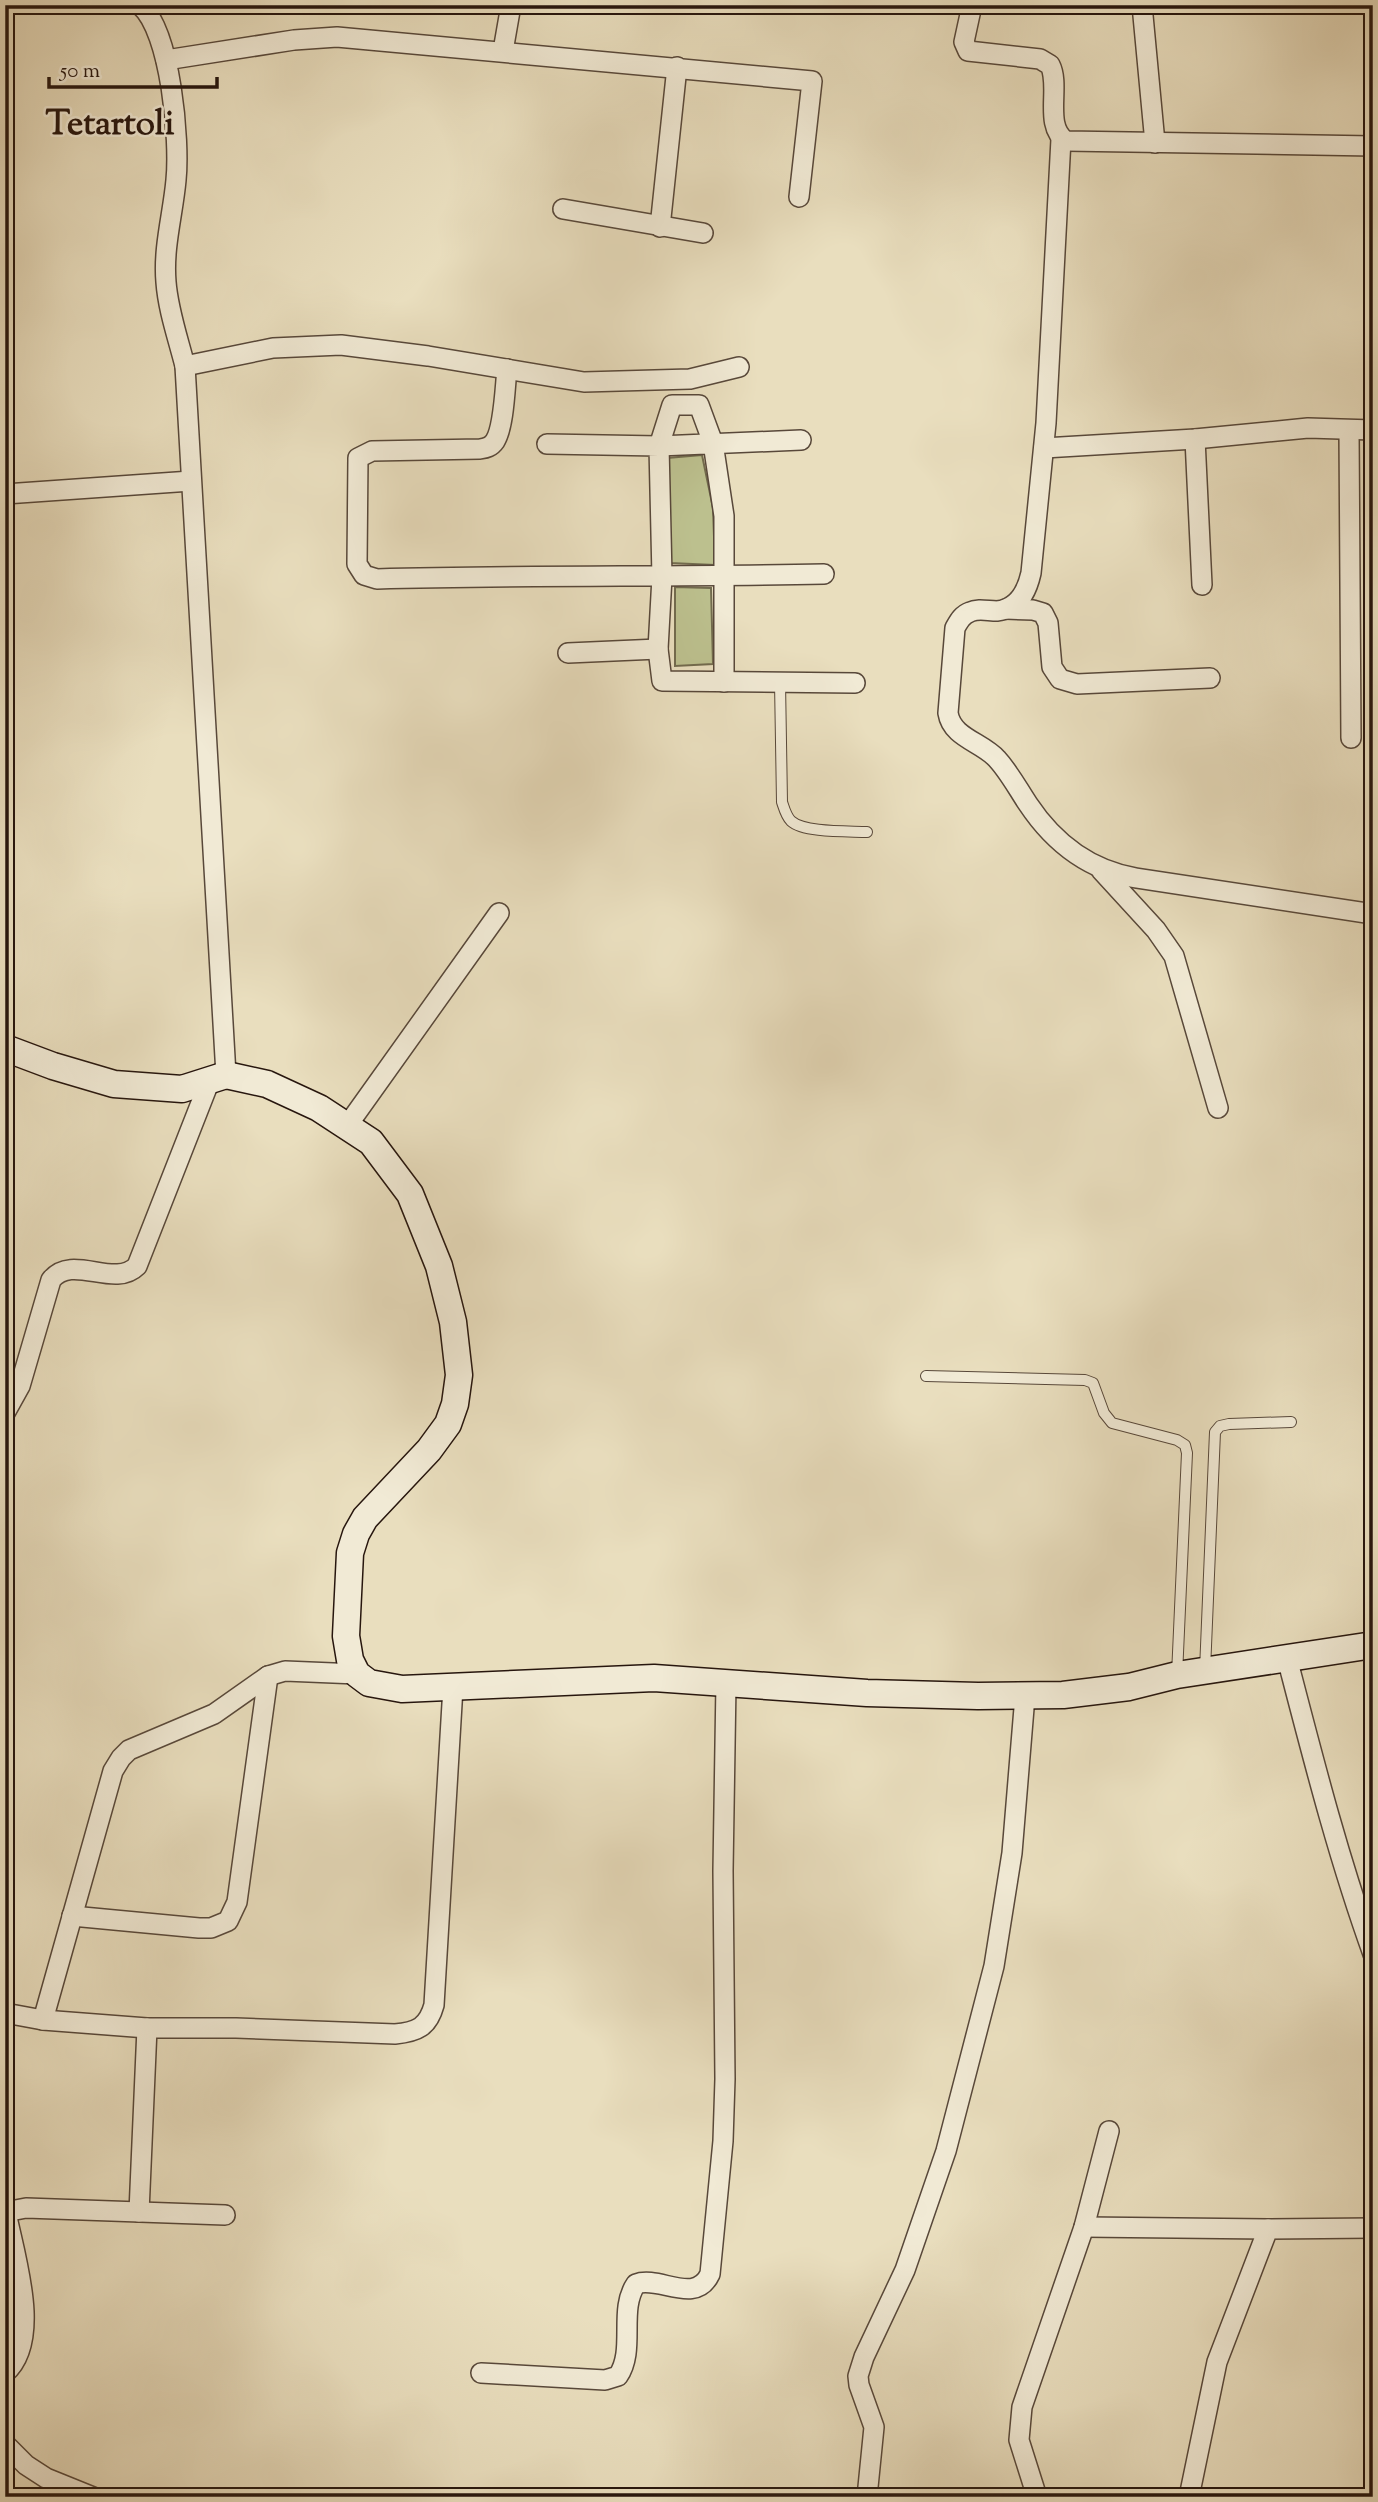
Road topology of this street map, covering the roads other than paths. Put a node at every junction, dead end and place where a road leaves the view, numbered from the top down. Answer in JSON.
{"nodes":[{"id":1,"x":140,"y":5,"type":"edge"},
{"id":2,"x":511,"y":5,"type":"edge"},
{"id":3,"x":972,"y":5,"type":"edge"},
{"id":4,"x":1142,"y":5,"type":"edge"},
{"id":5,"x":503,"y":51,"type":"junction"},
{"id":6,"x":166,"y":60,"type":"junction"},
{"id":7,"x":677,"y":67,"type":"junction"},
{"id":8,"x":1061,"y":139,"type":"junction"},
{"id":9,"x":1155,"y":143,"type":"junction"},
{"id":10,"x":1373,"y":146,"type":"edge"},
{"id":11,"x":799,"y":197,"type":"dead end"},
{"id":12,"x":563,"y":209,"type":"dead end"},
{"id":13,"x":660,"y":227,"type":"junction"},
{"id":14,"x":703,"y":233,"type":"dead end"},
{"id":15,"x":185,"y":366,"type":"junction"},
{"id":16,"x":739,"y":366,"type":"dead end"},
{"id":17,"x":507,"y":369,"type":"junction"},
{"id":18,"x":690,"y":379,"type":"junction"},
{"id":19,"x":689,"y":405,"type":"junction"},
{"id":20,"x":1349,"y":430,"type":"junction"},
{"id":21,"x":1373,"y":430,"type":"edge"},
{"id":22,"x":1195,"y":439,"type":"junction"},
{"id":23,"x":801,"y":440,"type":"dead end"},
{"id":24,"x":713,"y":443,"type":"junction"},
{"id":25,"x":547,"y":444,"type":"dead end"},
{"id":26,"x":659,"y":446,"type":"junction"},
{"id":27,"x":1044,"y":448,"type":"junction"},
{"id":28,"x":191,"y":481,"type":"junction"},
{"id":29,"x":5,"y":494,"type":"edge"},
{"id":30,"x":824,"y":574,"type":"dead end"},
{"id":31,"x":723,"y":576,"type":"junction"},
{"id":32,"x":662,"y":577,"type":"junction"},
{"id":33,"x":1202,"y":585,"type":"dead end"},
{"id":34,"x":1006,"y":609,"type":"junction"},
{"id":35,"x":658,"y":649,"type":"junction"},
{"id":36,"x":568,"y":653,"type":"dead end"},
{"id":37,"x":1210,"y":678,"type":"dead end"},
{"id":38,"x":724,"y":682,"type":"junction"},
{"id":39,"x":780,"y":682,"type":"junction"},
{"id":40,"x":855,"y":683,"type":"dead end"},
{"id":41,"x":1351,"y":738,"type":"dead end"},
{"id":42,"x":867,"y":832,"type":"dead end"},
{"id":43,"x":1101,"y":870,"type":"junction"},
{"id":44,"x":499,"y":913,"type":"dead end"},
{"id":45,"x":1373,"y":914,"type":"edge"},
{"id":46,"x":5,"y":1048,"type":"edge"},
{"id":47,"x":218,"y":1077,"type":"junction"},
{"id":48,"x":1218,"y":1108,"type":"dead end"},
{"id":49,"x":347,"y":1126,"type":"junction"},
{"id":50,"x":926,"y":1376,"type":"dead end"},
{"id":51,"x":5,"y":1413,"type":"edge"},
{"id":52,"x":1291,"y":1422,"type":"dead end"},
{"id":53,"x":1373,"y":1645,"type":"edge"},
{"id":54,"x":1287,"y":1658,"type":"junction"},
{"id":55,"x":1205,"y":1672,"type":"junction"},
{"id":56,"x":357,"y":1674,"type":"junction"},
{"id":57,"x":1177,"y":1675,"type":"junction"},
{"id":58,"x":268,"y":1676,"type":"junction"},
{"id":59,"x":726,"y":1683,"type":"junction"},
{"id":60,"x":453,"y":1687,"type":"junction"},
{"id":61,"x":1025,"y":1696,"type":"junction"},
{"id":62,"x":72,"y":1916,"type":"junction"},
{"id":63,"x":1373,"y":1954,"type":"edge"},
{"id":64,"x":5,"y":2013,"type":"edge"},
{"id":65,"x":43,"y":2020,"type":"junction"},
{"id":66,"x":147,"y":2028,"type":"junction"},
{"id":67,"x":1110,"y":2131,"type":"dead end"},
{"id":68,"x":5,"y":2212,"type":"edge"},
{"id":69,"x":139,"y":2212,"type":"junction"},
{"id":70,"x":225,"y":2215,"type":"dead end"},
{"id":71,"x":1084,"y":2227,"type":"junction"},
{"id":72,"x":1373,"y":2228,"type":"edge"},
{"id":73,"x":1268,"y":2229,"type":"junction"},
{"id":74,"x":5,"y":2372,"type":"edge"},
{"id":75,"x":481,"y":2373,"type":"dead end"},
{"id":76,"x":5,"y":2444,"type":"edge"},
{"id":77,"x":93,"y":2497,"type":"edge"},
{"id":78,"x":867,"y":2497,"type":"edge"},
{"id":79,"x":1037,"y":2497,"type":"edge"},
{"id":80,"x":1189,"y":2497,"type":"edge"}],
"edges":[{"from":1,"to":6,"type":"street"},
{"from":2,"to":5,"type":"street"},
{"from":3,"to":8,"type":"street"},
{"from":4,"to":9,"type":"street"},
{"from":5,"to":6,"type":"street"},
{"from":5,"to":7,"type":"street"},
{"from":6,"to":15,"type":"street"},
{"from":7,"to":11,"type":"street"},
{"from":7,"to":13,"type":"street"},
{"from":8,"to":9,"type":"street"},
{"from":8,"to":27,"type":"street"},
{"from":9,"to":10,"type":"street"},
{"from":12,"to":13,"type":"street"},
{"from":13,"to":14,"type":"street"},
{"from":15,"to":17,"type":"street"},
{"from":15,"to":28,"type":"street"},
{"from":16,"to":18,"type":"street"},
{"from":17,"to":18,"type":"street"},
{"from":17,"to":32,"type":"street"},
{"from":18,"to":19,"type":"street"},
{"from":19,"to":24,"type":"street"},
{"from":19,"to":26,"type":"street"},
{"from":20,"to":21,"type":"street"},
{"from":20,"to":22,"type":"street"},
{"from":20,"to":41,"type":"street"},
{"from":22,"to":27,"type":"street"},
{"from":22,"to":33,"type":"street"},
{"from":23,"to":24,"type":"street"},
{"from":24,"to":26,"type":"street"},
{"from":24,"to":31,"type":"street"},
{"from":25,"to":26,"type":"street"},
{"from":26,"to":32,"type":"street"},
{"from":27,"to":34,"type":"street"},
{"from":28,"to":29,"type":"street"},
{"from":28,"to":47,"type":"street"},
{"from":30,"to":31,"type":"street"},
{"from":31,"to":32,"type":"street"},
{"from":31,"to":38,"type":"street"},
{"from":32,"to":35,"type":"street"},
{"from":34,"to":37,"type":"street"},
{"from":34,"to":43,"type":"street"},
{"from":35,"to":36,"type":"street"},
{"from":35,"to":38,"type":"street"},
{"from":38,"to":39,"type":"street"},
{"from":39,"to":40,"type":"street"},
{"from":39,"to":42,"type":"lane"},
{"from":43,"to":45,"type":"street"},
{"from":43,"to":48,"type":"street"},
{"from":44,"to":49,"type":"street"},
{"from":46,"to":47,"type":"street"},
{"from":47,"to":49,"type":"street"},
{"from":47,"to":51,"type":"street"},
{"from":49,"to":56,"type":"street"},
{"from":50,"to":57,"type":"lane"},
{"from":52,"to":55,"type":"lane"},
{"from":53,"to":54,"type":"street"},
{"from":54,"to":55,"type":"street"},
{"from":54,"to":63,"type":"street"},
{"from":55,"to":57,"type":"street"},
{"from":56,"to":58,"type":"street"},
{"from":56,"to":60,"type":"street"},
{"from":57,"to":61,"type":"street"},
{"from":58,"to":62,"type":"street"},
{"from":58,"to":62,"type":"street"},
{"from":59,"to":60,"type":"street"},
{"from":59,"to":61,"type":"street"},
{"from":59,"to":75,"type":"street"},
{"from":60,"to":66,"type":"street"},
{"from":61,"to":78,"type":"street"},
{"from":62,"to":65,"type":"street"},
{"from":64,"to":65,"type":"street"},
{"from":65,"to":66,"type":"street"},
{"from":66,"to":69,"type":"street"},
{"from":67,"to":71,"type":"street"},
{"from":68,"to":69,"type":"street"},
{"from":68,"to":74,"type":"street"},
{"from":69,"to":70,"type":"street"},
{"from":71,"to":73,"type":"street"},
{"from":71,"to":79,"type":"street"},
{"from":72,"to":73,"type":"street"},
{"from":73,"to":80,"type":"street"},
{"from":76,"to":77,"type":"street"}]}
